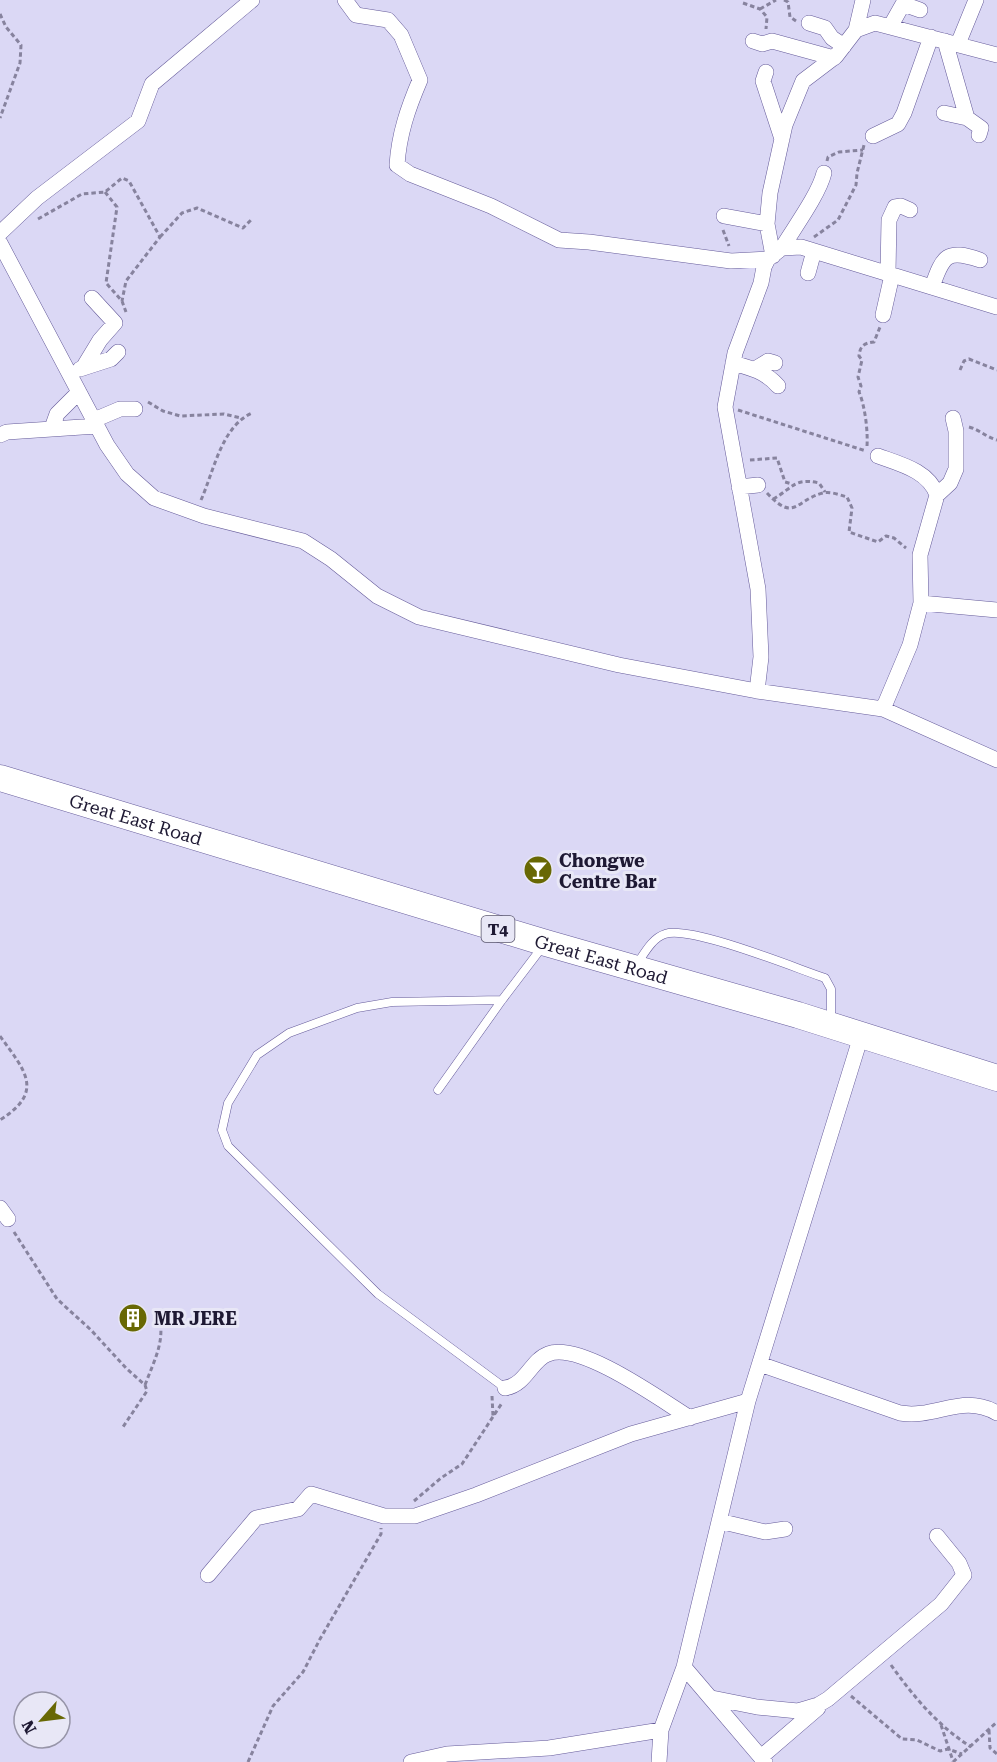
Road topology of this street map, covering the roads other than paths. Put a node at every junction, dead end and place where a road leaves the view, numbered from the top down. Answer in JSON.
{"nodes":[{"id":1,"x":252,"y":0,"type":"edge"},
{"id":2,"x":345,"y":0,"type":"edge"},
{"id":3,"x":863,"y":0,"type":"edge"},
{"id":4,"x":976,"y":0,"type":"edge"},
{"id":5,"x":920,"y":10,"type":"dead end"},
{"id":6,"x":809,"y":23,"type":"road end"},
{"id":7,"x":890,"y":27,"type":"junction"},
{"id":8,"x":856,"y":30,"type":"junction"},
{"id":9,"x":753,"y":41,"type":"dead end"},
{"id":10,"x":945,"y":41,"type":"junction"},
{"id":11,"x":839,"y":52,"type":"junction"},
{"id":12,"x":997,"y":55,"type":"edge"},
{"id":13,"x":766,"y":72,"type":"dead end"},
{"id":14,"x":945,"y":113,"type":"dead end"},
{"id":15,"x":967,"y":118,"type":"junction"},
{"id":16,"x":979,"y":135,"type":"dead end"},
{"id":17,"x":873,"y":136,"type":"road end"},
{"id":18,"x":782,"y":139,"type":"junction"},
{"id":19,"x":824,"y":173,"type":"road end"},
{"id":20,"x":910,"y":210,"type":"dead end"},
{"id":21,"x":724,"y":216,"type":"road end"},
{"id":22,"x":767,"y":224,"type":"junction"},
{"id":23,"x":0,"y":233,"type":"edge"},
{"id":24,"x":0,"y":243,"type":"edge"},
{"id":25,"x":807,"y":249,"type":"junction"},
{"id":26,"x":774,"y":254,"type":"junction"},
{"id":27,"x":980,"y":260,"type":"dead end"},
{"id":28,"x":808,"y":273,"type":"dead end"},
{"id":29,"x":890,"y":274,"type":"junction"},
{"id":30,"x":932,"y":287,"type":"junction"},
{"id":31,"x":92,"y":298,"type":"dead end"},
{"id":32,"x":997,"y":307,"type":"edge"},
{"id":33,"x":884,"y":315,"type":"road end"},
{"id":34,"x":118,"y":352,"type":"dead end"},
{"id":35,"x":733,"y":363,"type":"junction"},
{"id":36,"x":775,"y":363,"type":"dead end"},
{"id":37,"x":755,"y":369,"type":"junction"},
{"id":38,"x":76,"y":371,"type":"junction"},
{"id":39,"x":778,"y":386,"type":"dead end"},
{"id":40,"x":79,"y":392,"type":"junction"},
{"id":41,"x":135,"y":409,"type":"road end"},
{"id":42,"x":95,"y":423,"type":"junction"},
{"id":43,"x":954,"y":425,"type":"road end"},
{"id":44,"x":52,"y":428,"type":"junction"},
{"id":45,"x":0,"y":435,"type":"edge"},
{"id":46,"x":878,"y":456,"type":"dead end"},
{"id":47,"x":758,"y":485,"type":"road end"},
{"id":48,"x":739,"y":487,"type":"junction"},
{"id":49,"x":937,"y":495,"type":"junction"},
{"id":50,"x":921,"y":603,"type":"junction"},
{"id":51,"x":997,"y":610,"type":"edge"},
{"id":52,"x":757,"y":691,"type":"junction"},
{"id":53,"x":883,"y":709,"type":"junction"},
{"id":54,"x":997,"y":760,"type":"edge"},
{"id":55,"x":0,"y":778,"type":"edge"},
{"id":56,"x":546,"y":943,"type":"junction"},
{"id":57,"x":634,"y":969,"type":"junction"},
{"id":58,"x":502,"y":1000,"type":"junction"},
{"id":59,"x":831,"y":1026,"type":"junction"},
{"id":60,"x":861,"y":1036,"type":"junction"},
{"id":61,"x":997,"y":1078,"type":"edge"},
{"id":62,"x":438,"y":1090,"type":"dead end"},
{"id":63,"x":760,"y":1364,"type":"junction"},
{"id":64,"x":510,"y":1387,"type":"joint"},
{"id":65,"x":748,"y":1401,"type":"junction"},
{"id":66,"x":997,"y":1413,"type":"edge"},
{"id":67,"x":690,"y":1418,"type":"junction"},
{"id":68,"x":719,"y":1521,"type":"junction"},
{"id":69,"x":785,"y":1530,"type":"dead end"},
{"id":70,"x":937,"y":1536,"type":"dead end"},
{"id":71,"x":207,"y":1575,"type":"dead end"},
{"id":72,"x":684,"y":1667,"type":"junction"},
{"id":73,"x":712,"y":1698,"type":"junction"},
{"id":74,"x":826,"y":1701,"type":"junction"},
{"id":75,"x":662,"y":1730,"type":"junction"},
{"id":76,"x":763,"y":1759,"type":"edge"},
{"id":77,"x":411,"y":1762,"type":"edge"},
{"id":78,"x":659,"y":1762,"type":"edge"}],
"edges":[{"from":1,"to":23,"type":"street"},
{"from":2,"to":26,"type":"street"},
{"from":3,"to":8,"type":"street"},
{"from":4,"to":10,"type":"street"},
{"from":5,"to":7,"type":"street"},
{"from":6,"to":11,"type":"street"},
{"from":7,"to":8,"type":"street"},
{"from":7,"to":10,"type":"street"},
{"from":8,"to":11,"type":"street"},
{"from":9,"to":11,"type":"street"},
{"from":10,"to":12,"type":"street"},
{"from":10,"to":15,"type":"street"},
{"from":10,"to":17,"type":"street"},
{"from":11,"to":18,"type":"street"},
{"from":13,"to":18,"type":"street"},
{"from":14,"to":15,"type":"street"},
{"from":15,"to":16,"type":"street"},
{"from":18,"to":22,"type":"street"},
{"from":19,"to":26,"type":"street"},
{"from":20,"to":29,"type":"street"},
{"from":21,"to":22,"type":"street"},
{"from":22,"to":26,"type":"street"},
{"from":24,"to":38,"type":"street"},
{"from":25,"to":26,"type":"street"},
{"from":25,"to":28,"type":"street"},
{"from":25,"to":29,"type":"street"},
{"from":26,"to":35,"type":"street"},
{"from":27,"to":30,"type":"street"},
{"from":29,"to":30,"type":"street"},
{"from":29,"to":33,"type":"street"},
{"from":30,"to":32,"type":"street"},
{"from":31,"to":38,"type":"street"},
{"from":34,"to":38,"type":"street"},
{"from":35,"to":37,"type":"street"},
{"from":35,"to":48,"type":"street"},
{"from":36,"to":37,"type":"street"},
{"from":37,"to":39,"type":"street"},
{"from":38,"to":40,"type":"street"},
{"from":40,"to":42,"type":"street"},
{"from":40,"to":44,"type":"street"},
{"from":41,"to":42,"type":"street"},
{"from":42,"to":44,"type":"street"},
{"from":42,"to":52,"type":"street"},
{"from":43,"to":49,"type":"street"},
{"from":44,"to":45,"type":"street"},
{"from":46,"to":49,"type":"street"},
{"from":47,"to":48,"type":"street"},
{"from":48,"to":52,"type":"street"},
{"from":49,"to":50,"type":"street"},
{"from":50,"to":51,"type":"street"},
{"from":50,"to":53,"type":"street"},
{"from":52,"to":53,"type":"street"},
{"from":53,"to":54,"type":"street"},
{"from":55,"to":56,"type":"highway","name":"Great East Road","number":"T4"},
{"from":56,"to":57,"type":"highway","name":"Great East Road","number":"T4"},
{"from":56,"to":58,"type":"lane"},
{"from":57,"to":59,"type":"highway","name":"Great East Road","number":"T4"},
{"from":57,"to":59,"type":"lane"},
{"from":58,"to":62,"type":"lane"},
{"from":58,"to":64,"type":"lane"},
{"from":59,"to":60,"type":"highway","name":"Great East Road","number":"T4"},
{"from":60,"to":61,"type":"highway","name":"Great East Road","number":"T4"},
{"from":60,"to":63,"type":"street"},
{"from":63,"to":65,"type":"street"},
{"from":63,"to":66,"type":"street"},
{"from":64,"to":67,"type":"street"},
{"from":65,"to":67,"type":"street"},
{"from":65,"to":68,"type":"street"},
{"from":67,"to":71,"type":"street"},
{"from":68,"to":69,"type":"street"},
{"from":68,"to":72,"type":"street"},
{"from":70,"to":74,"type":"street"},
{"from":72,"to":73,"type":"street"},
{"from":72,"to":75,"type":"street"},
{"from":73,"to":74,"type":"street"},
{"from":73,"to":76,"type":"street"},
{"from":74,"to":76,"type":"street"},
{"from":75,"to":77,"type":"street"},
{"from":75,"to":78,"type":"street"}]}
